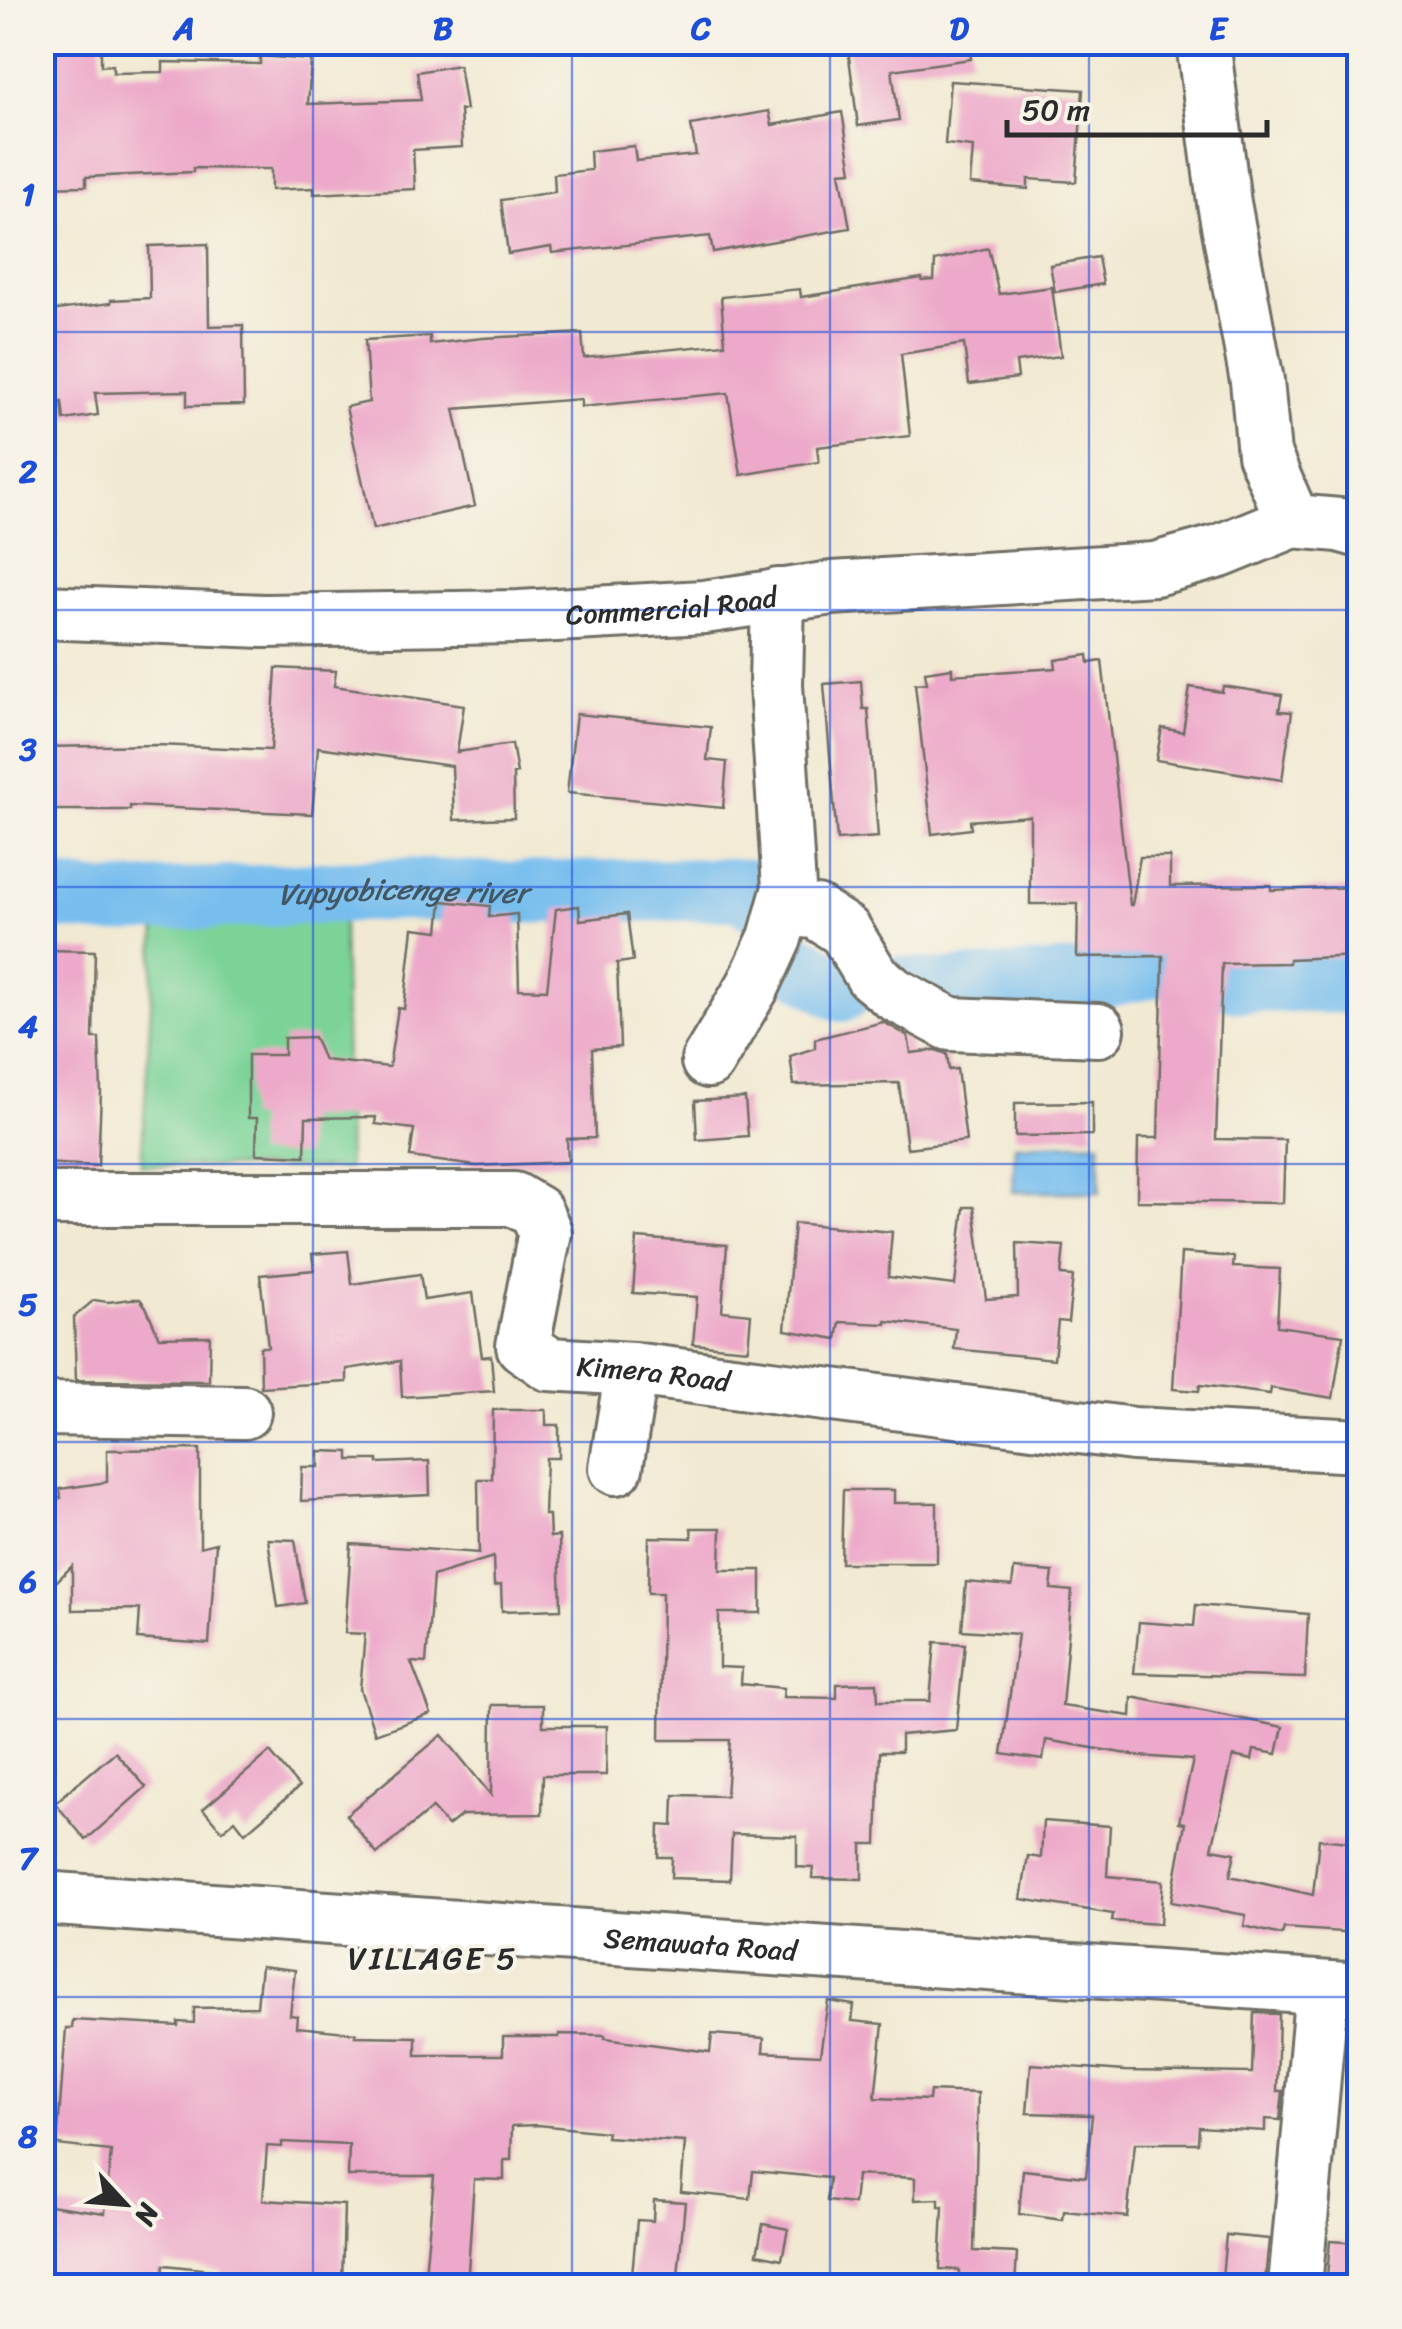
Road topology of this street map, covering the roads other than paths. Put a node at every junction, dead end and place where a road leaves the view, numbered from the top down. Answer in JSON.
{"nodes":[{"id":1,"x":1203,"y":42,"type":"edge"},
{"id":2,"x":1293,"y":521,"type":"junction"},
{"id":3,"x":1360,"y":531,"type":"edge"},
{"id":4,"x":778,"y":595,"type":"junction"},
{"id":5,"x":42,"y":612,"type":"edge"},
{"id":6,"x":783,"y":910,"type":"junction"},
{"id":7,"x":1098,"y":1030,"type":"dead end"},
{"id":8,"x":708,"y":1061,"type":"dead end"},
{"id":9,"x":42,"y":1199,"type":"edge"},
{"id":10,"x":632,"y":1369,"type":"junction"},
{"id":11,"x":42,"y":1409,"type":"edge"},
{"id":12,"x":244,"y":1412,"type":"dead end"},
{"id":13,"x":1360,"y":1446,"type":"edge"},
{"id":14,"x":616,"y":1468,"type":"dead end"},
{"id":15,"x":42,"y":1898,"type":"edge"},
{"id":16,"x":1341,"y":1989,"type":"edge"},
{"id":17,"x":1296,"y":2286,"type":"edge"}],
"edges":[{"from":1,"to":2,"type":"street"},
{"from":2,"to":3,"type":"street","name":"Commercial Road"},
{"from":2,"to":4,"type":"street","name":"Commercial Road"},
{"from":4,"to":5,"type":"street","name":"Commercial Road"},
{"from":4,"to":6,"type":"street"},
{"from":6,"to":7,"type":"street"},
{"from":6,"to":8,"type":"street"},
{"from":9,"to":10,"type":"street","name":"Kimera Road"},
{"from":10,"to":13,"type":"street","name":"Kimera Road"},
{"from":10,"to":14,"type":"street"},
{"from":11,"to":12,"type":"street"},
{"from":15,"to":16,"type":"street","name":"Semawata Road"},
{"from":16,"to":17,"type":"street"}]}
